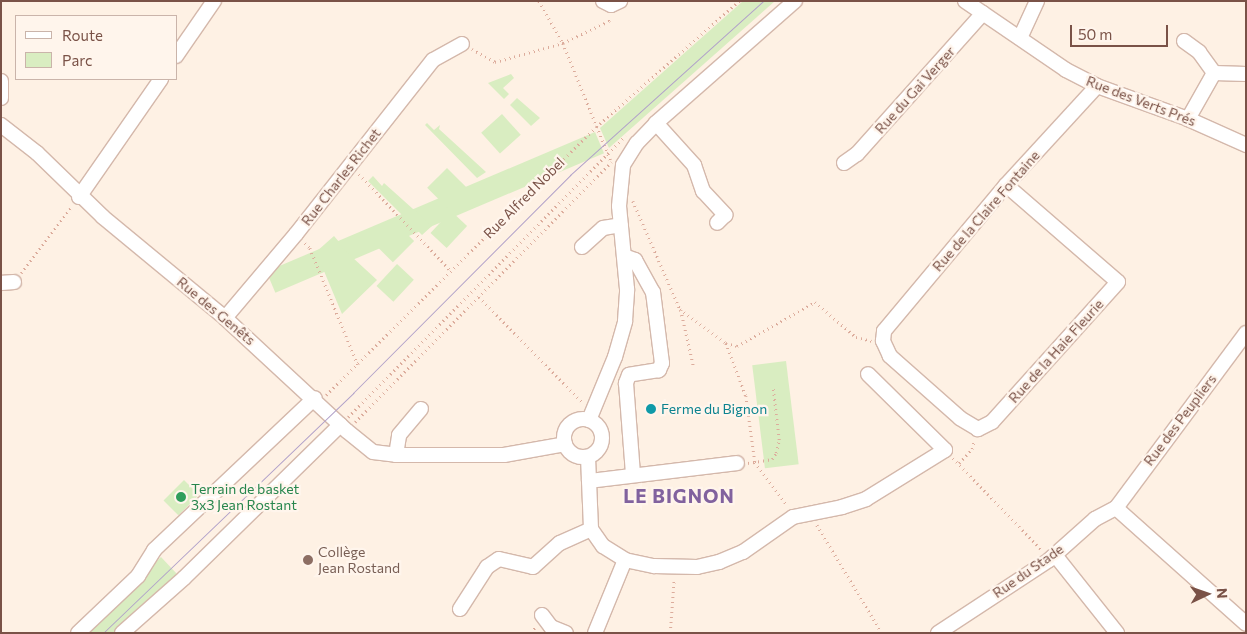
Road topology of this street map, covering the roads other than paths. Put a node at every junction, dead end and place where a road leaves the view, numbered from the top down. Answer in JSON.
{"nodes":[{"id":1,"x":795,"y":1,"type":"edge"},
{"id":2,"x":965,"y":1,"type":"edge"},
{"id":3,"x":1037,"y":1,"type":"edge"},
{"id":4,"x":214,"y":2,"type":"edge"},
{"id":5,"x":983,"y":14,"type":"junction"},
{"id":6,"x":1020,"y":38,"type":"junction"},
{"id":7,"x":1184,"y":41,"type":"dead end"},
{"id":8,"x":462,"y":44,"type":"road end"},
{"id":9,"x":178,"y":53,"type":"edge"},
{"id":10,"x":1214,"y":73,"type":"junction"},
{"id":11,"x":1246,"y":74,"type":"edge"},
{"id":12,"x":160,"y":80,"type":"edge"},
{"id":13,"x":1,"y":81,"type":"edge"},
{"id":14,"x":1097,"y":86,"type":"junction"},
{"id":15,"x":1,"y":98,"type":"edge"},
{"id":16,"x":1188,"y":119,"type":"junction"},
{"id":17,"x":656,"y":123,"type":"junction"},
{"id":18,"x":1,"y":125,"type":"edge"},
{"id":19,"x":1246,"y":145,"type":"edge"},
{"id":20,"x":844,"y":163,"type":"dead end"},
{"id":21,"x":1006,"y":185,"type":"junction"},
{"id":22,"x":79,"y":197,"type":"junction"},
{"id":23,"x":725,"y":216,"type":"dead end"},
{"id":24,"x":621,"y":225,"type":"junction"},
{"id":25,"x":582,"y":247,"type":"dead end"},
{"id":26,"x":624,"y":256,"type":"junction"},
{"id":27,"x":226,"y":318,"type":"junction"},
{"id":28,"x":1246,"y":333,"type":"edge"},
{"id":29,"x":883,"y":341,"type":"joint"},
{"id":30,"x":868,"y":374,"type":"dead end"},
{"id":31,"x":315,"y":398,"type":"junction"},
{"id":32,"x":421,"y":409,"type":"dead end"},
{"id":33,"x":591,"y":413,"type":"junction"},
{"id":34,"x":344,"y":428,"type":"junction"},
{"id":35,"x":565,"y":444,"type":"junction"},
{"id":36,"x":396,"y":455,"type":"junction"},
{"id":37,"x":588,"y":457,"type":"junction"},
{"id":38,"x":737,"y":463,"type":"road end"},
{"id":39,"x":633,"y":475,"type":"junction"},
{"id":40,"x":589,"y":480,"type":"junction"},
{"id":41,"x":1116,"y":508,"type":"junction"},
{"id":42,"x":591,"y":528,"type":"junction"},
{"id":43,"x":1052,"y":557,"type":"junction"},
{"id":44,"x":625,"y":560,"type":"junction"},
{"id":45,"x":460,"y":609,"type":"dead end"},
{"id":46,"x":542,"y":614,"type":"dead end"},
{"id":47,"x":1246,"y":624,"type":"edge"},
{"id":48,"x":78,"y":633,"type":"edge"},
{"id":49,"x":122,"y":633,"type":"edge"},
{"id":50,"x":566,"y":633,"type":"edge"},
{"id":51,"x":595,"y":633,"type":"edge"},
{"id":52,"x":938,"y":633,"type":"edge"},
{"id":53,"x":1117,"y":633,"type":"edge"}],
"edges":[{"from":1,"to":17,"type":"street"},
{"from":2,"to":5,"type":"street","name":"Rue des Verts Prés"},
{"from":3,"to":6,"type":"street"},
{"from":4,"to":9,"type":"street"},
{"from":5,"to":6,"type":"street","name":"Rue des Verts Prés"},
{"from":5,"to":20,"type":"street","name":"Rue du Gai Verger"},
{"from":6,"to":14,"type":"street","name":"Rue des Verts Prés"},
{"from":7,"to":10,"type":"street"},
{"from":8,"to":27,"type":"street","name":"Rue Charles Richet"},
{"from":10,"to":11,"type":"street"},
{"from":10,"to":16,"type":"street"},
{"from":12,"to":22,"type":"street"},
{"from":13,"to":15,"type":"street"},
{"from":14,"to":16,"type":"street","name":"Rue des Verts Prés"},
{"from":14,"to":21,"type":"street","name":"Rue de la Claire Fontaine"},
{"from":16,"to":19,"type":"street","name":"Rue des Verts Prés"},
{"from":17,"to":23,"type":"street"},
{"from":17,"to":24,"type":"street"},
{"from":18,"to":22,"type":"street","name":"Rue des Genêts"},
{"from":21,"to":29,"type":"street","name":"Rue de la Claire Fontaine"},
{"from":21,"to":29,"type":"street","name":"Rue de la Haie Fleurie"},
{"from":22,"to":27,"type":"street","name":"Rue des Genêts"},
{"from":24,"to":25,"type":"street"},
{"from":24,"to":26,"type":"street"},
{"from":26,"to":33,"type":"street"},
{"from":26,"to":39,"type":"street"},
{"from":27,"to":31,"type":"street","name":"Rue des Genêts"},
{"from":28,"to":41,"type":"street","name":"Rue des Peupliers"},
{"from":30,"to":44,"type":"street"},
{"from":31,"to":34,"type":"street","name":"Rue des Genêts"},
{"from":31,"to":48,"type":"street"},
{"from":32,"to":36,"type":"street"},
{"from":33,"to":35,"type":"street"},
{"from":33,"to":37,"type":"street"},
{"from":34,"to":36,"type":"street"},
{"from":34,"to":49,"type":"street"},
{"from":35,"to":36,"type":"street"},
{"from":35,"to":37,"type":"street"},
{"from":37,"to":40,"type":"street"},
{"from":38,"to":39,"type":"street"},
{"from":39,"to":40,"type":"street"},
{"from":40,"to":42,"type":"street"},
{"from":41,"to":43,"type":"street","name":"Rue du Stade"},
{"from":41,"to":47,"type":"street"},
{"from":42,"to":44,"type":"street"},
{"from":42,"to":45,"type":"street"},
{"from":43,"to":52,"type":"street","name":"Rue du Stade"},
{"from":43,"to":53,"type":"street"},
{"from":44,"to":51,"type":"street"},
{"from":46,"to":50,"type":"street"}]}
